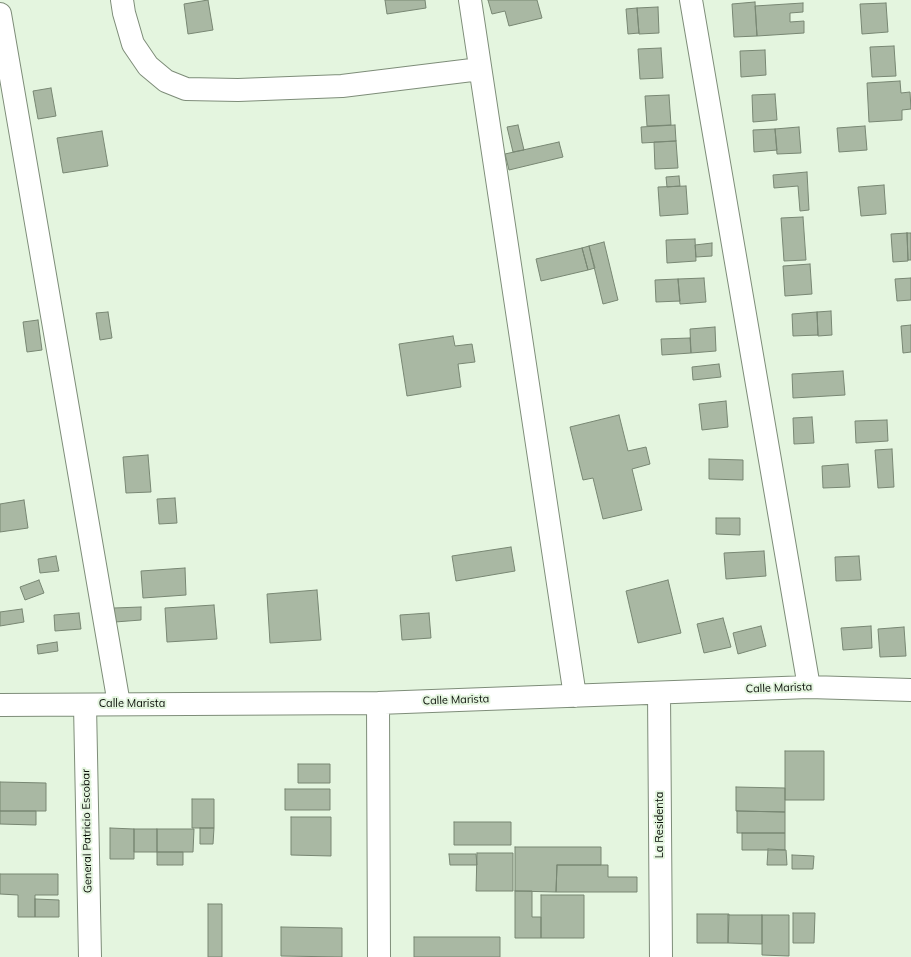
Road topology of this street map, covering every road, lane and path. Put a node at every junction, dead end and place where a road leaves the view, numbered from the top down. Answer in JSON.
{"nodes":[{"id":1,"x":122,"y":0,"type":"edge"},
{"id":2,"x":470,"y":0,"type":"edge"},
{"id":3,"x":691,"y":0,"type":"edge"},
{"id":4,"x":0,"y":14,"type":"edge"},
{"id":5,"x":480,"y":69,"type":"junction"},
{"id":6,"x":809,"y":687,"type":"junction"},
{"id":7,"x":911,"y":690,"type":"edge"},
{"id":8,"x":658,"y":693,"type":"junction"},
{"id":9,"x":575,"y":696,"type":"junction"},
{"id":10,"x":378,"y":703,"type":"junction"},
{"id":11,"x":118,"y":704,"type":"junction"},
{"id":12,"x":0,"y":705,"type":"edge"},
{"id":13,"x":85,"y":705,"type":"junction"},
{"id":14,"x":90,"y":957,"type":"edge"},
{"id":15,"x":379,"y":957,"type":"edge"},
{"id":16,"x":661,"y":957,"type":"edge"}],
"edges":[{"from":1,"to":5,"type":"street"},
{"from":2,"to":5,"type":"street"},
{"from":3,"to":6,"type":"street"},
{"from":4,"to":11,"type":"street"},
{"from":5,"to":9,"type":"street"},
{"from":6,"to":7,"type":"street","name":"Calle Marista"},
{"from":6,"to":8,"type":"street","name":"Calle Marista"},
{"from":8,"to":9,"type":"street","name":"Calle Marista"},
{"from":8,"to":16,"type":"street","name":"La Residenta"},
{"from":9,"to":10,"type":"street","name":"Calle Marista"},
{"from":10,"to":11,"type":"street","name":"Calle Marista"},
{"from":10,"to":15,"type":"street"},
{"from":11,"to":13,"type":"street","name":"Calle Marista"},
{"from":12,"to":13,"type":"street","name":"Calle Marista"},
{"from":13,"to":14,"type":"street","name":"General Patricio Escobar"}]}
